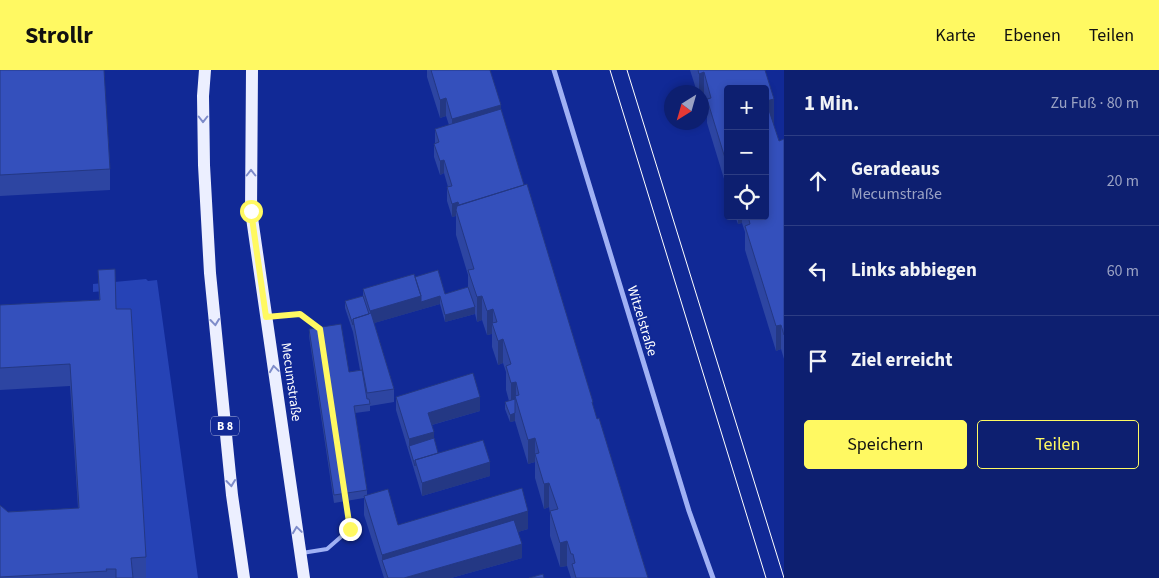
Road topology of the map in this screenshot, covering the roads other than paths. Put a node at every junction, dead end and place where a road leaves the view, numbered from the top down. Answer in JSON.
{"nodes":[{"id":1,"x":205,"y":70,"type":"edge"},
{"id":2,"x":252,"y":70,"type":"edge"},
{"id":3,"x":554,"y":70,"type":"edge"},
{"id":4,"x":266,"y":317,"type":"junction"},
{"id":5,"x":322,"y":338,"type":"edge"},
{"id":6,"x":344,"y":491,"type":"edge"},
{"id":7,"x":300,"y":553,"type":"junction"},
{"id":8,"x":244,"y":578,"type":"edge"},
{"id":9,"x":304,"y":578,"type":"edge"},
{"id":10,"x":712,"y":578,"type":"edge"}],
"edges":[{"from":1,"to":8,"type":"main road","number":"B 8","one_way":true},
{"from":4,"to":2,"type":"main road","name":"Mecumstraße","one_way":true},
{"from":3,"to":10,"type":"street","name":"Witzelstraße"},
{"from":4,"to":5,"type":"lane"},
{"from":7,"to":4,"type":"main road","name":"Mecumstraße","one_way":true},
{"from":6,"to":7,"type":"lane"},
{"from":7,"to":9,"type":"main road","name":"Mecumstraße"}]}
